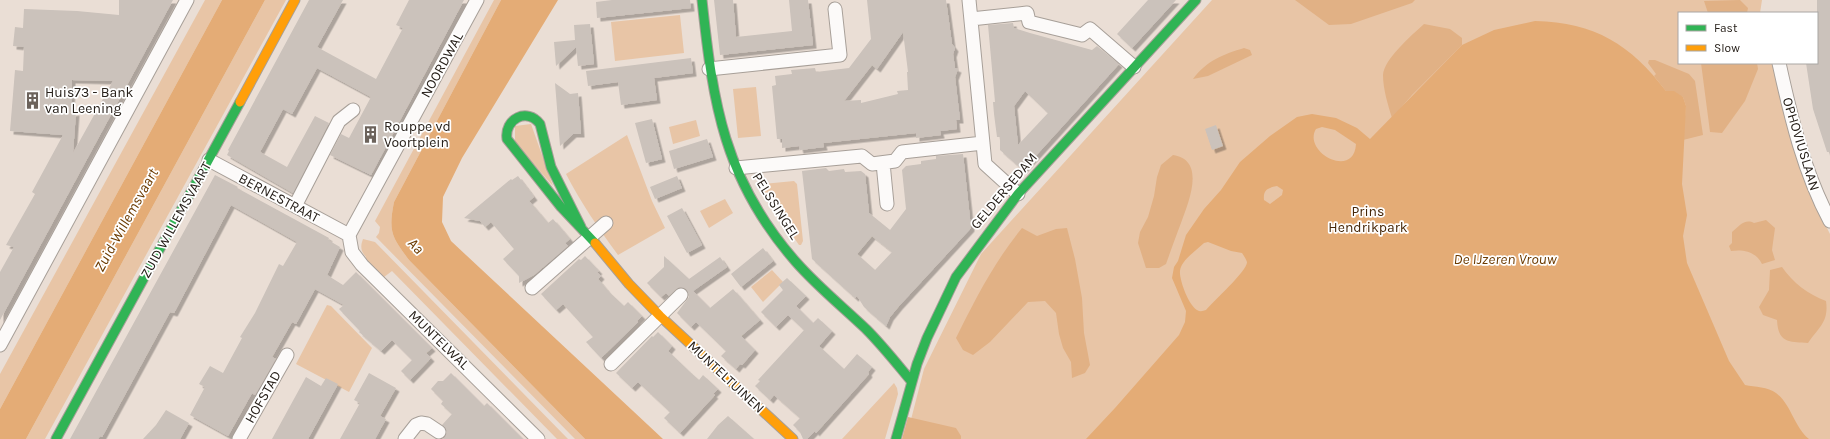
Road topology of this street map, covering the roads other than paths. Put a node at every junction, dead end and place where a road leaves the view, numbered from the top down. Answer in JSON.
{"nodes":[{"id":1,"x":187,"y":0,"type":"edge"},
{"id":2,"x":295,"y":0,"type":"edge"},
{"id":3,"x":477,"y":0,"type":"edge"},
{"id":4,"x":702,"y":0,"type":"edge"},
{"id":5,"x":969,"y":0,"type":"edge"},
{"id":6,"x":1196,"y":0,"type":"edge"},
{"id":7,"x":835,"y":9,"type":"dead end"},
{"id":8,"x":971,"y":19,"type":"junction"},
{"id":9,"x":1779,"y":64,"type":"edge"},
{"id":10,"x":1134,"y":67,"type":"junction"},
{"id":11,"x":709,"y":69,"type":"junction"},
{"id":12,"x":353,"y":110,"type":"dead end"},
{"id":13,"x":983,"y":143,"type":"junction"},
{"id":14,"x":208,"y":160,"type":"junction"},
{"id":15,"x":883,"y":163,"type":"junction"},
{"id":16,"x":736,"y":168,"type":"junction"},
{"id":17,"x":1018,"y":194,"type":"junction"},
{"id":18,"x":888,"y":204,"type":"dead end"},
{"id":19,"x":295,"y":206,"type":"junction"},
{"id":20,"x":1830,"y":222,"type":"edge"},
{"id":21,"x":606,"y":223,"type":"dead end"},
{"id":22,"x":581,"y":227,"type":"junction"},
{"id":23,"x":351,"y":232,"type":"junction"},
{"id":24,"x":590,"y":237,"type":"junction"},
{"id":25,"x":532,"y":288,"type":"dead end"},
{"id":26,"x":681,"y":295,"type":"dead end"},
{"id":27,"x":660,"y":316,"type":"junction"},
{"id":28,"x":0,"y":345,"type":"edge"},
{"id":29,"x":287,"y":355,"type":"dead end"},
{"id":30,"x":611,"y":364,"type":"dead end"},
{"id":31,"x":912,"y":382,"type":"junction"},
{"id":32,"x":439,"y":432,"type":"dead end"},
{"id":33,"x":56,"y":439,"type":"edge"},
{"id":34,"x":239,"y":439,"type":"edge"},
{"id":35,"x":405,"y":439,"type":"edge"},
{"id":36,"x":538,"y":439,"type":"edge"},
{"id":37,"x":793,"y":439,"type":"edge"},
{"id":38,"x":896,"y":439,"type":"edge"}],
"edges":[{"from":1,"to":28,"type":"street"},
{"from":2,"to":14,"type":"street","name":"ZUID WILLEMSVAART"},
{"from":3,"to":23,"type":"street","name":"NOORDWAL"},
{"from":4,"to":11,"type":"street","name":"PELSSINGEL"},
{"from":5,"to":8,"type":"street"},
{"from":6,"to":10,"type":"street","name":"GELDERSEDAM"},
{"from":7,"to":11,"type":"street"},
{"from":8,"to":10,"type":"street"},
{"from":8,"to":13,"type":"street"},
{"from":9,"to":20,"type":"street","name":"OPHOVIUSLAAN"},
{"from":10,"to":17,"type":"street","name":"GELDERSEDAM"},
{"from":11,"to":16,"type":"street","name":"PELSSINGEL"},
{"from":12,"to":19,"type":"street"},
{"from":13,"to":15,"type":"street"},
{"from":13,"to":17,"type":"street"},
{"from":14,"to":19,"type":"street","name":"BERNESTRAAT"},
{"from":14,"to":33,"type":"street","name":"ZUID WILLEMSVAART"},
{"from":15,"to":16,"type":"street"},
{"from":15,"to":18,"type":"street"},
{"from":16,"to":31,"type":"street","name":"PELSSINGEL"},
{"from":17,"to":31,"type":"street","name":"GELDERSEDAM"},
{"from":19,"to":23,"type":"street","name":"BERNESTRAAT"},
{"from":21,"to":24,"type":"street"},
{"from":22,"to":22,"type":"street","name":"MUNTELTUINEN"},
{"from":22,"to":24,"type":"street","name":"MUNTELTUINEN"},
{"from":23,"to":36,"type":"street","name":"MUNTELWAL"},
{"from":24,"to":25,"type":"street"},
{"from":24,"to":27,"type":"street","name":"MUNTELTUINEN"},
{"from":26,"to":27,"type":"street"},
{"from":27,"to":30,"type":"street"},
{"from":27,"to":37,"type":"street","name":"MUNTELTUINEN"},
{"from":29,"to":34,"type":"street","name":"HOFSTAD"},
{"from":31,"to":38,"type":"street","name":"GELDERSEDAM"},
{"from":32,"to":35,"type":"street"}]}
